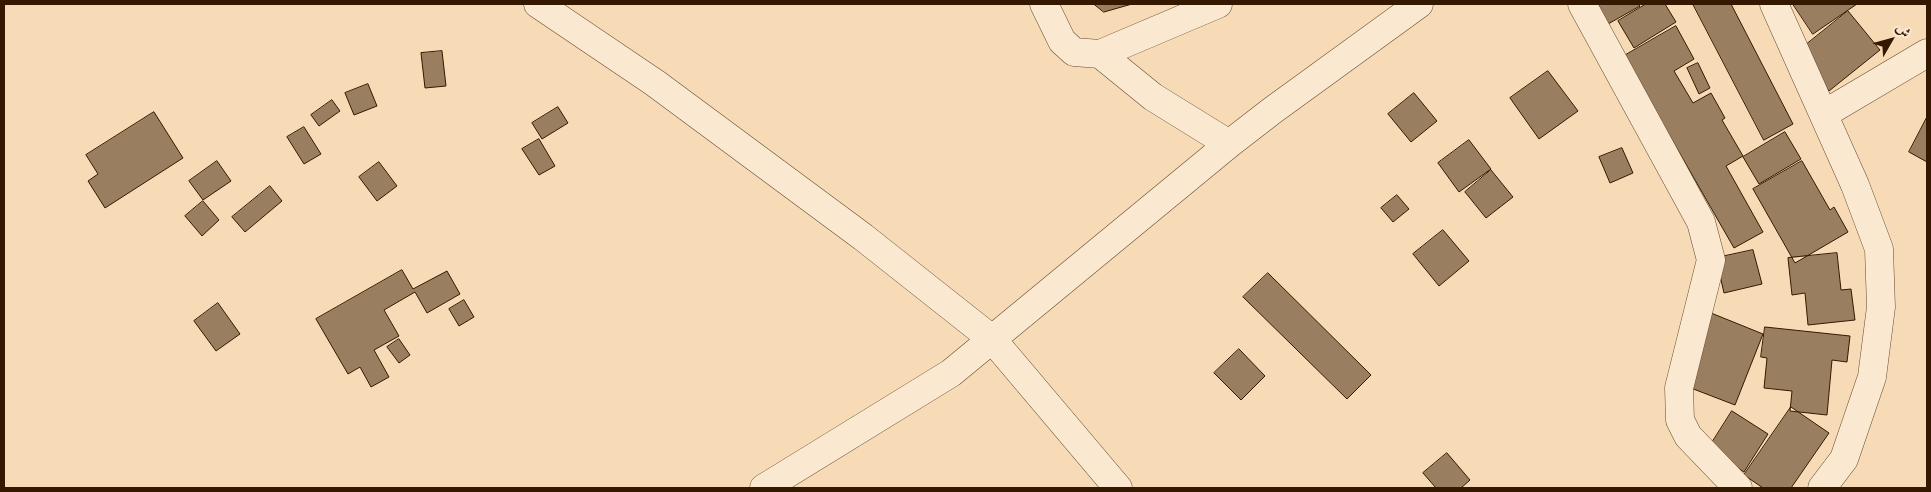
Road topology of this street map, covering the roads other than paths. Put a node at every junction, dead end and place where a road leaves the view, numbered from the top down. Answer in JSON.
{"nodes":[{"id":1,"x":538,"y":4,"type":"edge"},
{"id":2,"x":1044,"y":4,"type":"edge"},
{"id":3,"x":1218,"y":4,"type":"edge"},
{"id":4,"x":1419,"y":4,"type":"edge"},
{"id":5,"x":1582,"y":4,"type":"edge"},
{"id":6,"x":1774,"y":4,"type":"edge"},
{"id":7,"x":1927,"y":53,"type":"edge"},
{"id":8,"x":1100,"y":54,"type":"junction"},
{"id":9,"x":1824,"y":114,"type":"junction"},
{"id":10,"x":1229,"y":144,"type":"junction"},
{"id":11,"x":992,"y":339,"type":"junction"},
{"id":12,"x":764,"y":488,"type":"edge"},
{"id":13,"x":1118,"y":488,"type":"edge"},
{"id":14,"x":1738,"y":488,"type":"edge"},
{"id":15,"x":1822,"y":488,"type":"edge"}],
"edges":[{"from":1,"to":11,"type":"street"},
{"from":2,"to":8,"type":"street"},
{"from":3,"to":8,"type":"street"},
{"from":4,"to":10,"type":"street"},
{"from":5,"to":14,"type":"street"},
{"from":6,"to":9,"type":"street"},
{"from":7,"to":9,"type":"street"},
{"from":8,"to":10,"type":"street"},
{"from":9,"to":15,"type":"street"},
{"from":10,"to":11,"type":"street"},
{"from":11,"to":12,"type":"street"},
{"from":11,"to":13,"type":"street"}]}
